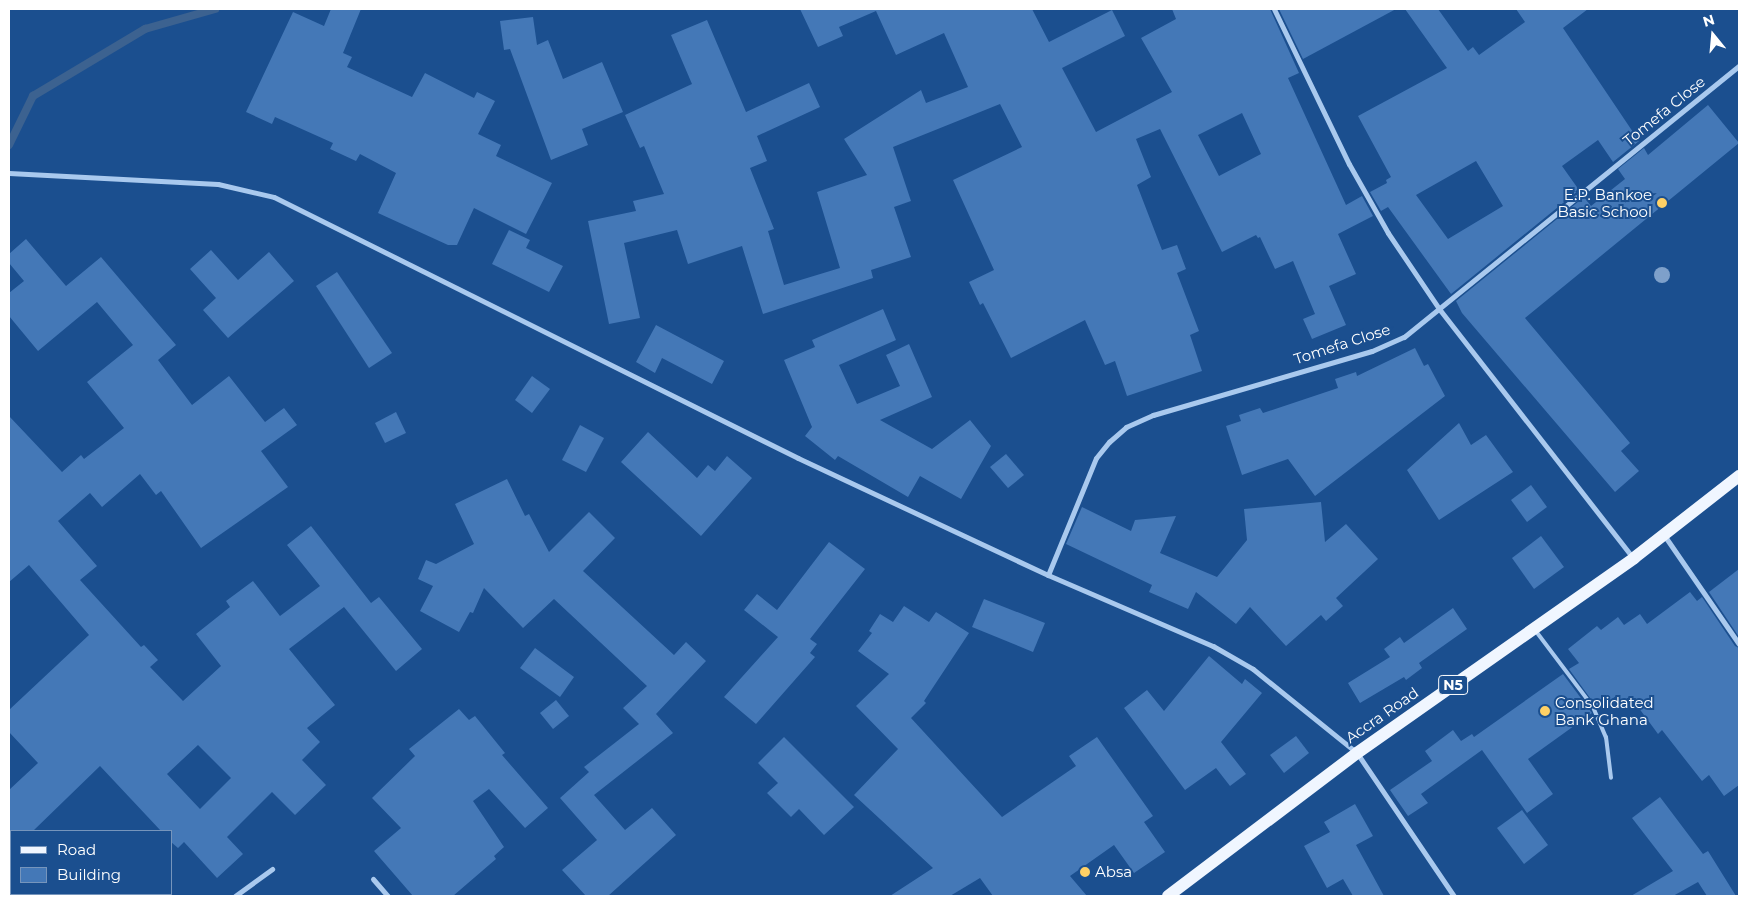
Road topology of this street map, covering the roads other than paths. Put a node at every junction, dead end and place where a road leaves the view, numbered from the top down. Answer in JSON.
{"nodes":[{"id":1,"x":1274,"y":9,"type":"edge"},
{"id":2,"x":1739,"y":66,"type":"edge"},
{"id":3,"x":9,"y":173,"type":"edge"},
{"id":4,"x":1440,"y":310,"type":"junction"},
{"id":5,"x":1739,"y":476,"type":"edge"},
{"id":6,"x":1664,"y":535,"type":"junction"},
{"id":7,"x":1634,"y":558,"type":"junction"},
{"id":8,"x":1048,"y":575,"type":"junction"},
{"id":9,"x":1534,"y":628,"type":"junction"},
{"id":10,"x":1739,"y":644,"type":"edge"},
{"id":11,"x":1357,"y":753,"type":"junction"},
{"id":12,"x":1611,"y":778,"type":"dead end"},
{"id":13,"x":272,"y":869,"type":"dead end"},
{"id":14,"x":373,"y":879,"type":"dead end"},
{"id":15,"x":235,"y":896,"type":"edge"},
{"id":16,"x":388,"y":896,"type":"edge"},
{"id":17,"x":1168,"y":896,"type":"edge"},
{"id":18,"x":1454,"y":896,"type":"edge"}],
"edges":[{"from":1,"to":4,"type":"street"},
{"from":2,"to":4,"type":"street","name":"Tomefa Close"},
{"from":3,"to":8,"type":"street"},
{"from":4,"to":7,"type":"street"},
{"from":4,"to":8,"type":"street","name":"Tomefa Close"},
{"from":5,"to":6,"type":"main road","name":"Accra Road","number":"N5"},
{"from":6,"to":7,"type":"main road","name":"Accra Road","number":"N5"},
{"from":6,"to":10,"type":"street"},
{"from":7,"to":9,"type":"main road","name":"Accra Road","number":"N5"},
{"from":8,"to":11,"type":"street"},
{"from":9,"to":11,"type":"main road","name":"Accra Road","number":"N5"},
{"from":9,"to":12,"type":"lane"},
{"from":11,"to":17,"type":"main road","name":"Accra Road","number":"N5"},
{"from":11,"to":18,"type":"street"},
{"from":13,"to":15,"type":"street"},
{"from":14,"to":16,"type":"street"}]}
